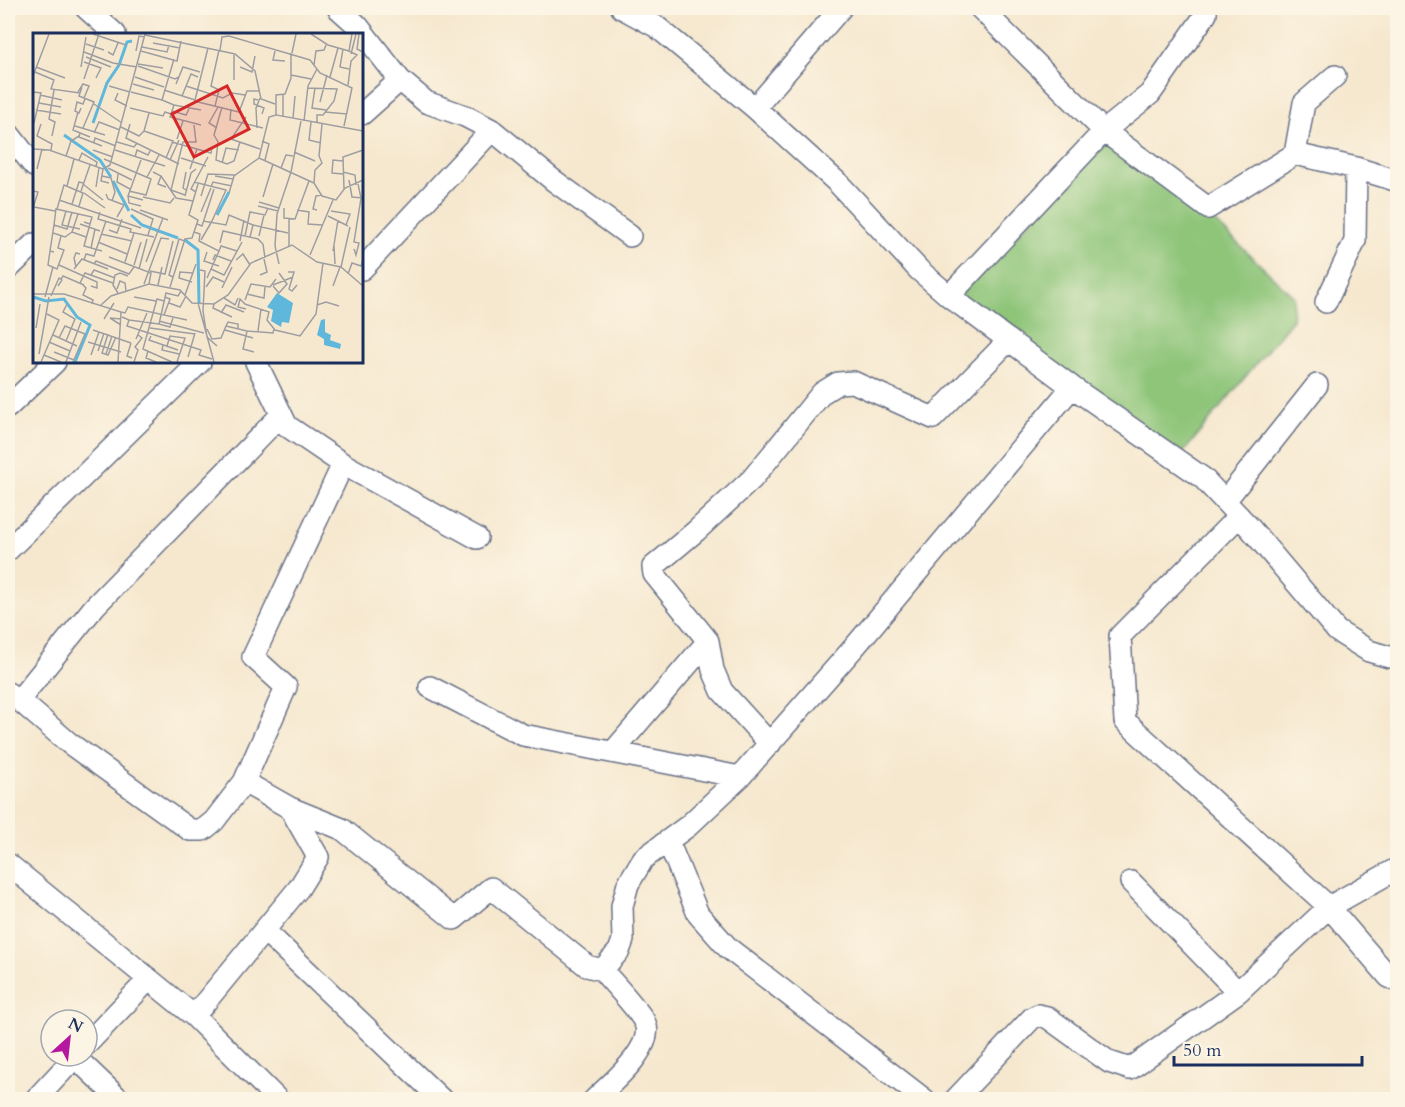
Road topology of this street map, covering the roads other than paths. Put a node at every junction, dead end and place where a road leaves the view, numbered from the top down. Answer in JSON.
{"nodes":[{"id":1,"x":86,"y":8,"type":"edge"},
{"id":2,"x":338,"y":8,"type":"edge"},
{"id":3,"x":622,"y":8,"type":"edge"},
{"id":4,"x":842,"y":8,"type":"edge"},
{"id":5,"x":980,"y":8,"type":"edge"},
{"id":6,"x":1206,"y":8,"type":"edge"},
{"id":7,"x":114,"y":33,"type":"edge"},
{"id":8,"x":1335,"y":75,"type":"dead end"},
{"id":9,"x":400,"y":80,"type":"junction"},
{"id":10,"x":755,"y":108,"type":"junction"},
{"id":11,"x":363,"y":113,"type":"edge"},
{"id":12,"x":492,"y":130,"type":"junction"},
{"id":13,"x":1104,"y":131,"type":"junction"},
{"id":14,"x":8,"y":133,"type":"edge"},
{"id":15,"x":1295,"y":154,"type":"junction"},
{"id":16,"x":33,"y":165,"type":"edge"},
{"id":17,"x":1356,"y":168,"type":"junction"},
{"id":18,"x":1398,"y":181,"type":"edge"},
{"id":19,"x":630,"y":236,"type":"dead end"},
{"id":20,"x":33,"y":245,"type":"edge"},
{"id":21,"x":363,"y":268,"type":"edge"},
{"id":22,"x":8,"y":269,"type":"edge"},
{"id":23,"x":949,"y":296,"type":"junction"},
{"id":24,"x":1326,"y":302,"type":"dead end"},
{"id":25,"x":1009,"y":340,"type":"junction"},
{"id":26,"x":54,"y":363,"type":"edge"},
{"id":27,"x":199,"y":363,"type":"edge"},
{"id":28,"x":264,"y":366,"type":"edge"},
{"id":29,"x":1317,"y":386,"type":"dead end"},
{"id":30,"x":1072,"y":387,"type":"junction"},
{"id":31,"x":8,"y":407,"type":"edge"},
{"id":32,"x":281,"y":415,"type":"junction"},
{"id":33,"x":342,"y":464,"type":"junction"},
{"id":34,"x":1232,"y":509,"type":"junction"},
{"id":35,"x":477,"y":538,"type":"dead end"},
{"id":36,"x":8,"y":550,"type":"edge"},
{"id":37,"x":708,"y":641,"type":"junction"},
{"id":38,"x":1398,"y":657,"type":"edge"},
{"id":39,"x":430,"y":687,"type":"dead end"},
{"id":40,"x":13,"y":697,"type":"edge"},
{"id":41,"x":770,"y":744,"type":"junction"},
{"id":42,"x":613,"y":752,"type":"junction"},
{"id":43,"x":740,"y":777,"type":"junction"},
{"id":44,"x":244,"y":782,"type":"junction"},
{"id":45,"x":290,"y":808,"type":"junction"},
{"id":46,"x":668,"y":841,"type":"junction"},
{"id":47,"x":8,"y":864,"type":"edge"},
{"id":48,"x":1398,"y":868,"type":"edge"},
{"id":49,"x":1131,"y":882,"type":"dead end"},
{"id":50,"x":1329,"y":907,"type":"junction"},
{"id":51,"x":264,"y":931,"type":"junction"},
{"id":52,"x":602,"y":970,"type":"junction"},
{"id":53,"x":149,"y":979,"type":"junction"},
{"id":54,"x":1398,"y":981,"type":"edge"},
{"id":55,"x":1239,"y":992,"type":"junction"},
{"id":56,"x":194,"y":1016,"type":"junction"},
{"id":57,"x":99,"y":1031,"type":"edge"},
{"id":58,"x":64,"y":1068,"type":"edge"},
{"id":59,"x":93,"y":1068,"type":"edge"},
{"id":60,"x":35,"y":1100,"type":"edge"},
{"id":61,"x":120,"y":1100,"type":"edge"},
{"id":62,"x":278,"y":1100,"type":"edge"},
{"id":63,"x":442,"y":1100,"type":"edge"},
{"id":64,"x":594,"y":1100,"type":"edge"},
{"id":65,"x":925,"y":1100,"type":"edge"},
{"id":66,"x":956,"y":1100,"type":"edge"}],
"edges":[{"from":1,"to":7,"type":"street"},
{"from":2,"to":9,"type":"street"},
{"from":3,"to":10,"type":"street"},
{"from":4,"to":10,"type":"street"},
{"from":5,"to":13,"type":"street"},
{"from":6,"to":13,"type":"street"},
{"from":8,"to":15,"type":"street"},
{"from":9,"to":11,"type":"street"},
{"from":9,"to":12,"type":"street"},
{"from":10,"to":23,"type":"street"},
{"from":12,"to":19,"type":"street"},
{"from":12,"to":21,"type":"street"},
{"from":13,"to":15,"type":"street"},
{"from":13,"to":23,"type":"street"},
{"from":14,"to":16,"type":"street"},
{"from":15,"to":17,"type":"street"},
{"from":17,"to":18,"type":"street"},
{"from":17,"to":24,"type":"street"},
{"from":20,"to":22,"type":"street"},
{"from":23,"to":25,"type":"street"},
{"from":25,"to":30,"type":"street"},
{"from":25,"to":37,"type":"street"},
{"from":26,"to":31,"type":"street"},
{"from":27,"to":36,"type":"street"},
{"from":28,"to":32,"type":"street"},
{"from":29,"to":34,"type":"street"},
{"from":30,"to":34,"type":"street"},
{"from":30,"to":41,"type":"street"},
{"from":32,"to":33,"type":"street"},
{"from":32,"to":40,"type":"street"},
{"from":33,"to":35,"type":"street"},
{"from":33,"to":44,"type":"street"},
{"from":34,"to":38,"type":"street"},
{"from":34,"to":50,"type":"street"},
{"from":37,"to":41,"type":"street"},
{"from":37,"to":42,"type":"street"},
{"from":39,"to":42,"type":"street"},
{"from":40,"to":44,"type":"street"},
{"from":41,"to":43,"type":"street"},
{"from":42,"to":43,"type":"street"},
{"from":43,"to":46,"type":"street"},
{"from":44,"to":45,"type":"street"},
{"from":45,"to":51,"type":"street"},
{"from":45,"to":52,"type":"street"},
{"from":46,"to":52,"type":"street"},
{"from":46,"to":65,"type":"street"},
{"from":47,"to":53,"type":"street"},
{"from":48,"to":50,"type":"street"},
{"from":49,"to":55,"type":"street"},
{"from":50,"to":54,"type":"street"},
{"from":50,"to":55,"type":"street"},
{"from":51,"to":56,"type":"street"},
{"from":51,"to":63,"type":"street"},
{"from":52,"to":64,"type":"street"},
{"from":53,"to":56,"type":"street"},
{"from":53,"to":57,"type":"street"},
{"from":55,"to":66,"type":"street"},
{"from":56,"to":62,"type":"street"},
{"from":58,"to":60,"type":"street"},
{"from":59,"to":61,"type":"street"}]}
